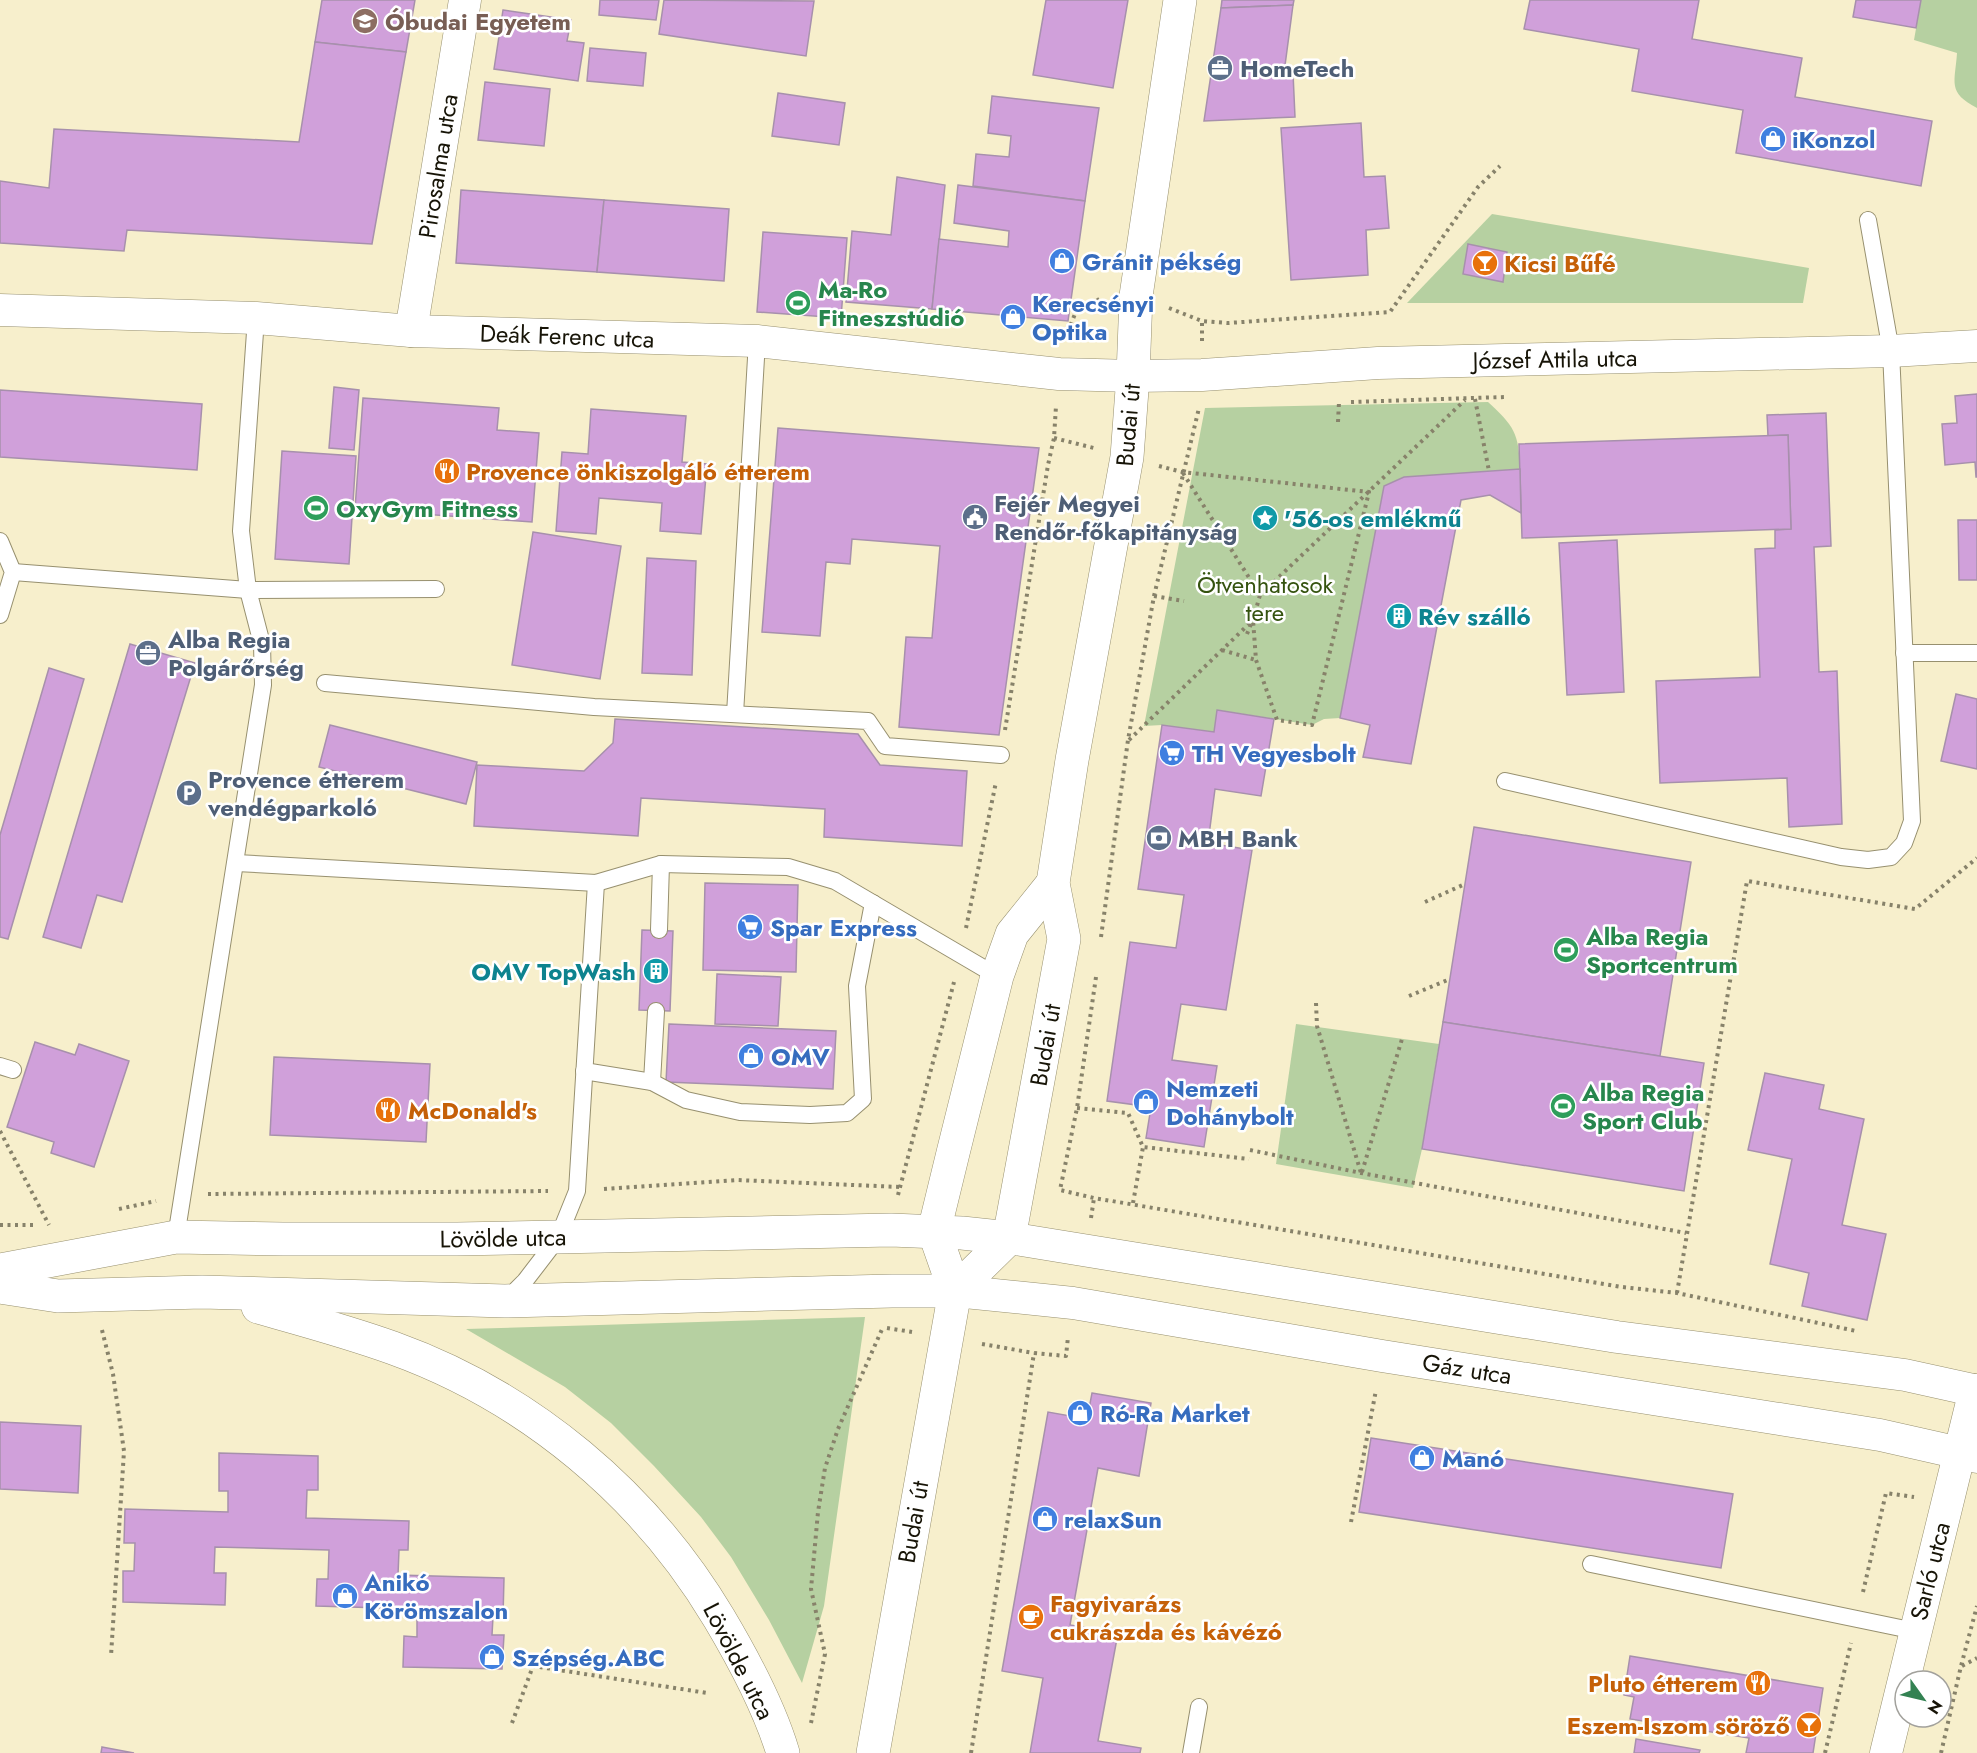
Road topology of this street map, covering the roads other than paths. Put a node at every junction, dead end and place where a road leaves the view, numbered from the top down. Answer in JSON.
{"nodes":[{"id":1,"x":465,"y":0,"type":"edge"},
{"id":2,"x":1180,"y":0,"type":"edge"},
{"id":3,"x":1868,"y":220,"type":"dead end"},
{"id":4,"x":0,"y":310,"type":"edge"},
{"id":5,"x":256,"y":318,"type":"junction"},
{"id":6,"x":411,"y":331,"type":"junction"},
{"id":7,"x":757,"y":341,"type":"junction"},
{"id":8,"x":1977,"y":346,"type":"edge"},
{"id":9,"x":1891,"y":351,"type":"junction"},
{"id":10,"x":1133,"y":376,"type":"junction"},
{"id":11,"x":0,"y":541,"type":"edge"},
{"id":12,"x":13,"y":572,"type":"junction"},
{"id":13,"x":436,"y":588,"type":"dead end"},
{"id":14,"x":248,"y":590,"type":"junction"},
{"id":15,"x":0,"y":615,"type":"edge"},
{"id":16,"x":1904,"y":653,"type":"junction"},
{"id":17,"x":1977,"y":653,"type":"edge"},
{"id":18,"x":325,"y":683,"type":"dead end"},
{"id":19,"x":735,"y":714,"type":"junction"},
{"id":20,"x":1001,"y":755,"type":"road end"},
{"id":21,"x":1505,"y":782,"type":"dead end"},
{"id":22,"x":236,"y":863,"type":"junction"},
{"id":23,"x":661,"y":864,"type":"junction"},
{"id":24,"x":596,"y":882,"type":"junction"},
{"id":25,"x":1053,"y":883,"type":"junction"},
{"id":26,"x":873,"y":903,"type":"junction"},
{"id":27,"x":659,"y":930,"type":"dead end"},
{"id":28,"x":997,"y":976,"type":"junction"},
{"id":29,"x":656,"y":1011,"type":"dead end"},
{"id":30,"x":584,"y":1071,"type":"junction"},
{"id":31,"x":652,"y":1083,"type":"junction"},
{"id":32,"x":934,"y":1231,"type":"junction"},
{"id":33,"x":176,"y":1237,"type":"junction"},
{"id":34,"x":558,"y":1238,"type":"junction"},
{"id":35,"x":1009,"y":1238,"type":"junction"},
{"id":36,"x":0,"y":1270,"type":"edge"},
{"id":37,"x":0,"y":1287,"type":"edge"},
{"id":38,"x":955,"y":1291,"type":"junction"},
{"id":39,"x":202,"y":1292,"type":"junction"},
{"id":40,"x":505,"y":1301,"type":"junction"},
{"id":41,"x":1976,"y":1390,"type":"edge"},
{"id":42,"x":1969,"y":1455,"type":"edge"},
{"id":43,"x":1591,"y":1564,"type":"dead end"},
{"id":44,"x":1915,"y":1631,"type":"junction"},
{"id":45,"x":1199,"y":1707,"type":"dead end"},
{"id":46,"x":782,"y":1751,"type":"edge"},
{"id":47,"x":873,"y":1753,"type":"edge"},
{"id":48,"x":1191,"y":1753,"type":"edge"},
{"id":49,"x":1886,"y":1753,"type":"edge"}],
"edges":[{"from":1,"to":6,"type":"street","name":"Pirosalma utca"},
{"from":2,"to":10,"type":"main road","name":"Budai út"},
{"from":3,"to":9,"type":"lane"},
{"from":4,"to":5,"type":"street","name":"Deák Ferenc utca"},
{"from":5,"to":6,"type":"street","name":"Deák Ferenc utca"},
{"from":5,"to":14,"type":"lane"},
{"from":6,"to":7,"type":"street","name":"Deák Ferenc utca"},
{"from":7,"to":10,"type":"street","name":"Deák Ferenc utca"},
{"from":7,"to":19,"type":"lane"},
{"from":8,"to":9,"type":"street","name":"József Attila utca"},
{"from":9,"to":10,"type":"street","name":"József Attila utca"},
{"from":9,"to":16,"type":"lane"},
{"from":10,"to":25,"type":"main road","name":"Budai út"},
{"from":11,"to":12,"type":"lane"},
{"from":12,"to":14,"type":"lane"},
{"from":12,"to":15,"type":"lane"},
{"from":13,"to":14,"type":"lane"},
{"from":14,"to":22,"type":"lane"},
{"from":16,"to":17,"type":"lane"},
{"from":16,"to":21,"type":"lane"},
{"from":18,"to":19,"type":"lane"},
{"from":19,"to":20,"type":"lane"},
{"from":22,"to":24,"type":"lane"},
{"from":22,"to":33,"type":"lane"},
{"from":23,"to":24,"type":"lane"},
{"from":23,"to":26,"type":"lane"},
{"from":23,"to":27,"type":"lane"},
{"from":24,"to":30,"type":"lane"},
{"from":25,"to":28,"type":"main road"},
{"from":25,"to":35,"type":"main road","name":"Budai út"},
{"from":26,"to":28,"type":"lane"},
{"from":26,"to":31,"type":"lane"},
{"from":28,"to":32,"type":"main road"},
{"from":29,"to":31,"type":"lane"},
{"from":30,"to":31,"type":"lane"},
{"from":30,"to":34,"type":"lane"},
{"from":32,"to":34,"type":"main road","name":"Lövölde utca"},
{"from":32,"to":35,"type":"main road","name":"Lövölde utca"},
{"from":32,"to":38,"type":"main road","name":"Budai út"},
{"from":33,"to":34,"type":"main road","name":"Lövölde utca"},
{"from":33,"to":36,"type":"main road","name":"Lövölde utca"},
{"from":34,"to":40,"type":"lane"},
{"from":35,"to":38,"type":"main road"},
{"from":35,"to":41,"type":"street"},
{"from":37,"to":39,"type":"main road","name":"Lövölde utca"},
{"from":38,"to":40,"type":"main road","name":"Lövölde utca"},
{"from":38,"to":42,"type":"street","name":"Gáz utca"},
{"from":38,"to":47,"type":"main road","name":"Budai út"},
{"from":39,"to":40,"type":"main road","name":"Lövölde utca"},
{"from":39,"to":46,"type":"main road","name":"Lövölde utca"},
{"from":41,"to":42,"type":"street","name":"Sarló utca"},
{"from":42,"to":44,"type":"street","name":"Sarló utca"},
{"from":43,"to":44,"type":"lane"},
{"from":44,"to":49,"type":"street","name":"Sarló utca"},
{"from":45,"to":48,"type":"lane"}]}
